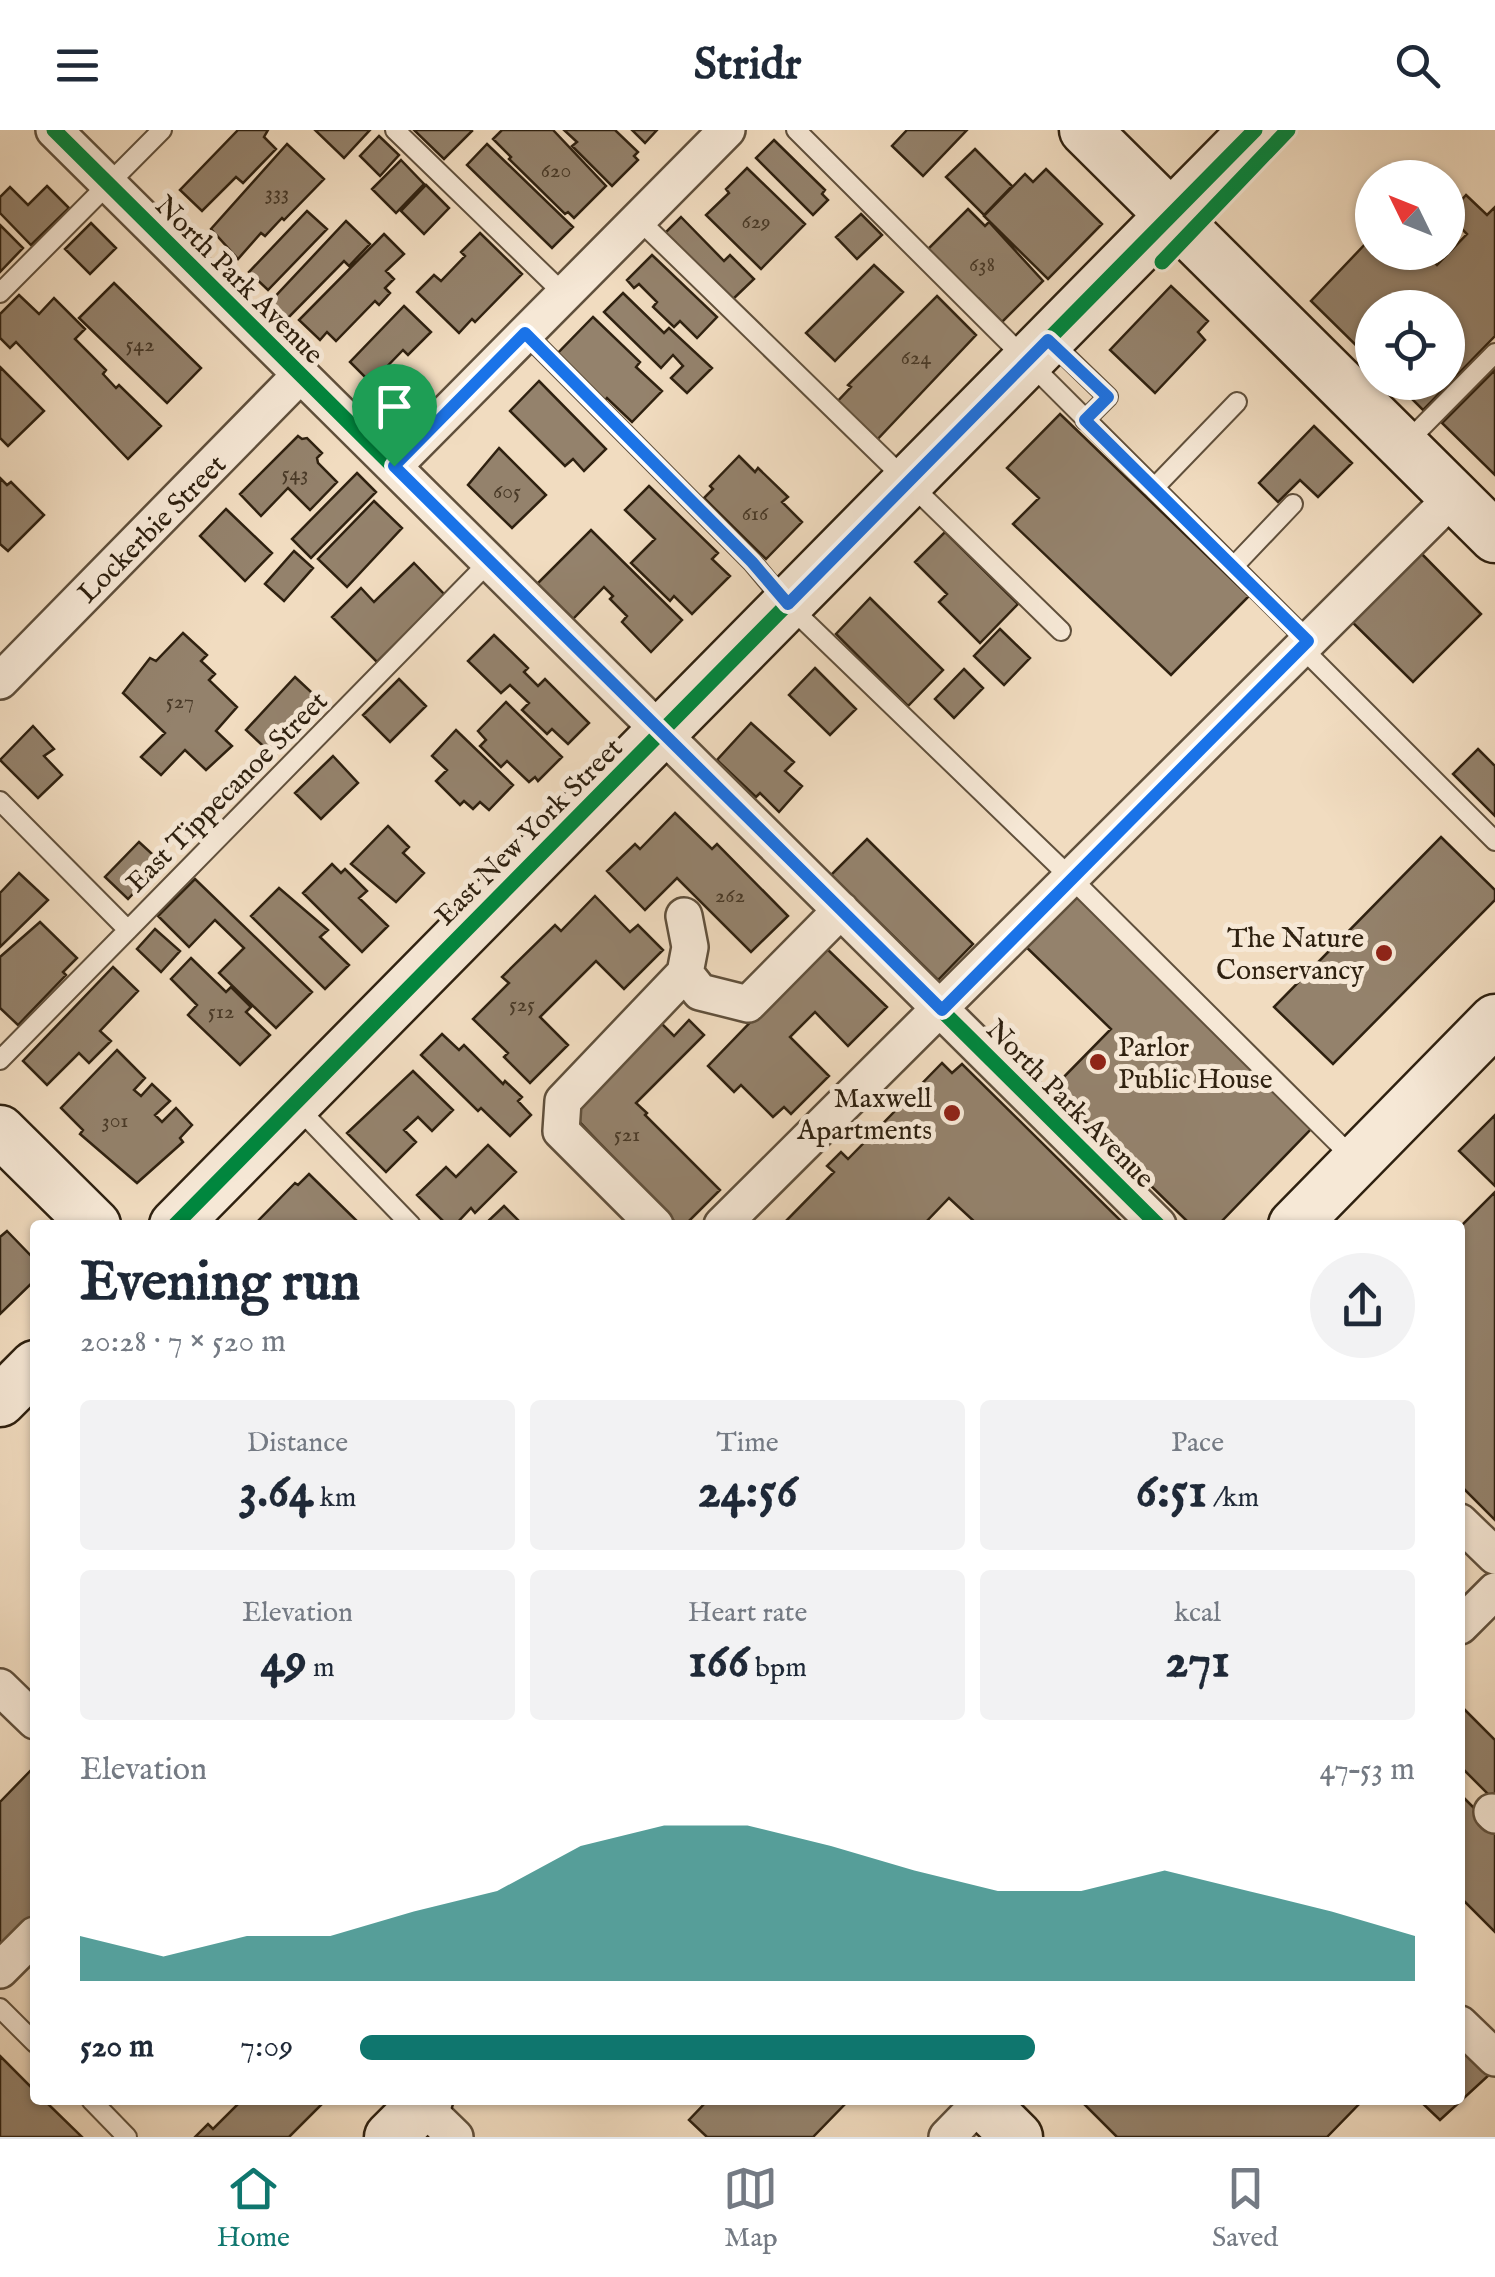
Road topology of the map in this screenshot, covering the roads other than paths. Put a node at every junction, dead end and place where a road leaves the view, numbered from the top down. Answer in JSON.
{"nodes":[{"id":1,"x":54,"y":130,"type":"edge"},
{"id":2,"x":162,"y":130,"type":"edge"},
{"id":3,"x":395,"y":130,"type":"edge"},
{"id":4,"x":727,"y":130,"type":"edge"},
{"id":5,"x":796,"y":130,"type":"edge"},
{"id":6,"x":1085,"y":130,"type":"edge"},
{"id":7,"x":1255,"y":130,"type":"edge"},
{"id":8,"x":109,"y":185,"type":"junction"},
{"id":9,"x":1171,"y":215,"type":"junction"},
{"id":10,"x":638,"y":219,"type":"junction"},
{"id":11,"x":0,"y":294,"type":"edge"},
{"id":12,"x":564,"y":294,"type":"junction"},
{"id":13,"x":525,"y":333,"type":"junction"},
{"id":14,"x":1037,"y":351,"type":"junction"},
{"id":15,"x":1495,"y":353,"type":"edge"},
{"id":16,"x":301,"y":374,"type":"junction"},
{"id":17,"x":1237,"y":402,"type":"dead end"},
{"id":18,"x":1085,"y":420,"type":"junction"},
{"id":19,"x":1403,"y":446,"type":"junction"},
{"id":20,"x":394,"y":466,"type":"junction"},
{"id":21,"x":908,"y":482,"type":"junction"},
{"id":22,"x":1154,"y":488,"type":"junction"},
{"id":23,"x":1454,"y":496,"type":"junction"},
{"id":24,"x":1293,"y":504,"type":"dead end"},
{"id":25,"x":1495,"y":537,"type":"edge"},
{"id":26,"x":490,"y":561,"type":"junction"},
{"id":27,"x":1234,"y":566,"type":"junction"},
{"id":28,"x":788,"y":604,"type":"junction"},
{"id":29,"x":1061,"y":632,"type":"dead end"},
{"id":30,"x":1305,"y":645,"type":"junction"},
{"id":31,"x":0,"y":681,"type":"edge"},
{"id":32,"x":661,"y":732,"type":"junction"},
{"id":33,"x":0,"y":801,"type":"edge"},
{"id":34,"x":1495,"y":842,"type":"edge"},
{"id":35,"x":1072,"y":878,"type":"junction"},
{"id":36,"x":841,"y":910,"type":"junction"},
{"id":37,"x":684,"y":916,"type":"dead end"},
{"id":38,"x":128,"y":930,"type":"junction"},
{"id":39,"x":686,"y":974,"type":"junction"},
{"id":40,"x":942,"y":1010,"type":"junction"},
{"id":41,"x":1495,"y":1020,"type":"edge"},
{"id":42,"x":0,"y":1060,"type":"edge"},
{"id":43,"x":294,"y":1104,"type":"junction"},
{"id":44,"x":0,"y":1130,"type":"edge"},
{"id":45,"x":1356,"y":1161,"type":"junction"},
{"id":46,"x":90,"y":1220,"type":"edge"},
{"id":47,"x":180,"y":1220,"type":"edge"},
{"id":48,"x":406,"y":1220,"type":"edge"},
{"id":49,"x":650,"y":1220,"type":"edge"},
{"id":50,"x":727,"y":1220,"type":"edge"},
{"id":51,"x":1153,"y":1220,"type":"edge"},
{"id":52,"x":1299,"y":1220,"type":"edge"},
{"id":53,"x":30,"y":1371,"type":"edge"},
{"id":54,"x":0,"y":1402,"type":"edge"},
{"id":55,"x":1465,"y":1527,"type":"edge"},
{"id":56,"x":1495,"y":1556,"type":"edge"},
{"id":57,"x":1495,"y":1591,"type":"edge"},
{"id":58,"x":1465,"y":1621,"type":"edge"},
{"id":59,"x":0,"y":1687,"type":"edge"},
{"id":60,"x":30,"y":1717,"type":"edge"},
{"id":61,"x":30,"y":1940,"type":"edge"},
{"id":62,"x":0,"y":1970,"type":"edge"},
{"id":63,"x":0,"y":2008,"type":"edge"},
{"id":64,"x":1465,"y":2029,"type":"edge"},
{"id":65,"x":30,"y":2038,"type":"edge"},
{"id":66,"x":1495,"y":2058,"type":"edge"},
{"id":67,"x":96,"y":2105,"type":"edge"},
{"id":68,"x":978,"y":2105,"type":"edge"},
{"id":69,"x":986,"y":2105,"type":"edge"},
{"id":70,"x":127,"y":2137,"type":"edge"},
{"id":71,"x":947,"y":2137,"type":"edge"},
{"id":72,"x":1017,"y":2137,"type":"edge"}],
"edges":[{"from":1,"to":8,"type":"street","name":"North Park Avenue"},
{"from":2,"to":8,"type":"lane"},
{"from":3,"to":12,"type":"lane"},
{"from":4,"to":10,"type":"street"},
{"from":5,"to":14,"type":"lane"},
{"from":6,"to":9,"type":"main road"},
{"from":7,"to":9,"type":"main road","name":"East New York Street"},
{"from":8,"to":11,"type":"lane"},
{"from":8,"to":16,"type":"street","name":"North Park Avenue"},
{"from":9,"to":14,"type":"main road","name":"East New York Street"},
{"from":9,"to":19,"type":"main road"},
{"from":10,"to":12,"type":"street"},
{"from":10,"to":21,"type":"lane"},
{"from":12,"to":13,"type":"street"},
{"from":13,"to":20,"type":"street"},
{"from":13,"to":28,"type":"lane"},
{"from":14,"to":18,"type":"lane"},
{"from":14,"to":18,"type":"lane"},
{"from":14,"to":21,"type":"main road","name":"East New York Street"},
{"from":15,"to":19,"type":"lane"},
{"from":16,"to":20,"type":"street","name":"North Park Avenue"},
{"from":16,"to":31,"type":"street","name":"Lockerbie Street"},
{"from":17,"to":22,"type":"lane"},
{"from":18,"to":22,"type":"lane"},
{"from":19,"to":23,"type":"main road"},
{"from":20,"to":26,"type":"street","name":"North Park Avenue"},
{"from":21,"to":28,"type":"main road","name":"East New York Street"},
{"from":21,"to":29,"type":"lane"},
{"from":22,"to":27,"type":"lane"},
{"from":23,"to":25,"type":"main road"},
{"from":23,"to":30,"type":"street"},
{"from":24,"to":27,"type":"lane"},
{"from":26,"to":32,"type":"street","name":"North Park Avenue"},
{"from":26,"to":38,"type":"lane","name":"East Tippecanoe Street"},
{"from":27,"to":30,"type":"lane"},
{"from":28,"to":32,"type":"main road","name":"East New York Street"},
{"from":28,"to":35,"type":"lane"},
{"from":30,"to":34,"type":"lane"},
{"from":30,"to":35,"type":"street"},
{"from":32,"to":36,"type":"street","name":"North Park Avenue"},
{"from":32,"to":43,"type":"main road","name":"East New York Street"},
{"from":33,"to":38,"type":"lane","name":"East Tippecanoe Street"},
{"from":35,"to":40,"type":"street"},
{"from":35,"to":45,"type":"lane"},
{"from":36,"to":39,"type":"street"},
{"from":36,"to":40,"type":"street","name":"North Park Avenue"},
{"from":37,"to":39,"type":"street"},
{"from":38,"to":42,"type":"lane"},
{"from":39,"to":49,"type":"street"},
{"from":40,"to":50,"type":"street"},
{"from":40,"to":51,"type":"street","name":"North Park Avenue"},
{"from":41,"to":45,"type":"main road"},
{"from":43,"to":47,"type":"main road","name":"East New York Street"},
{"from":43,"to":48,"type":"lane"},
{"from":44,"to":46,"type":"main road"},
{"from":45,"to":52,"type":"main road"},
{"from":53,"to":54,"type":"main road"},
{"from":55,"to":56,"type":"street"},
{"from":57,"to":58,"type":"street"},
{"from":59,"to":60,"type":"street"},
{"from":61,"to":62,"type":"street"},
{"from":63,"to":65,"type":"lane"},
{"from":64,"to":66,"type":"street"},
{"from":67,"to":70,"type":"lane"},
{"from":68,"to":71,"type":"street"},
{"from":69,"to":72,"type":"main road"}]}
